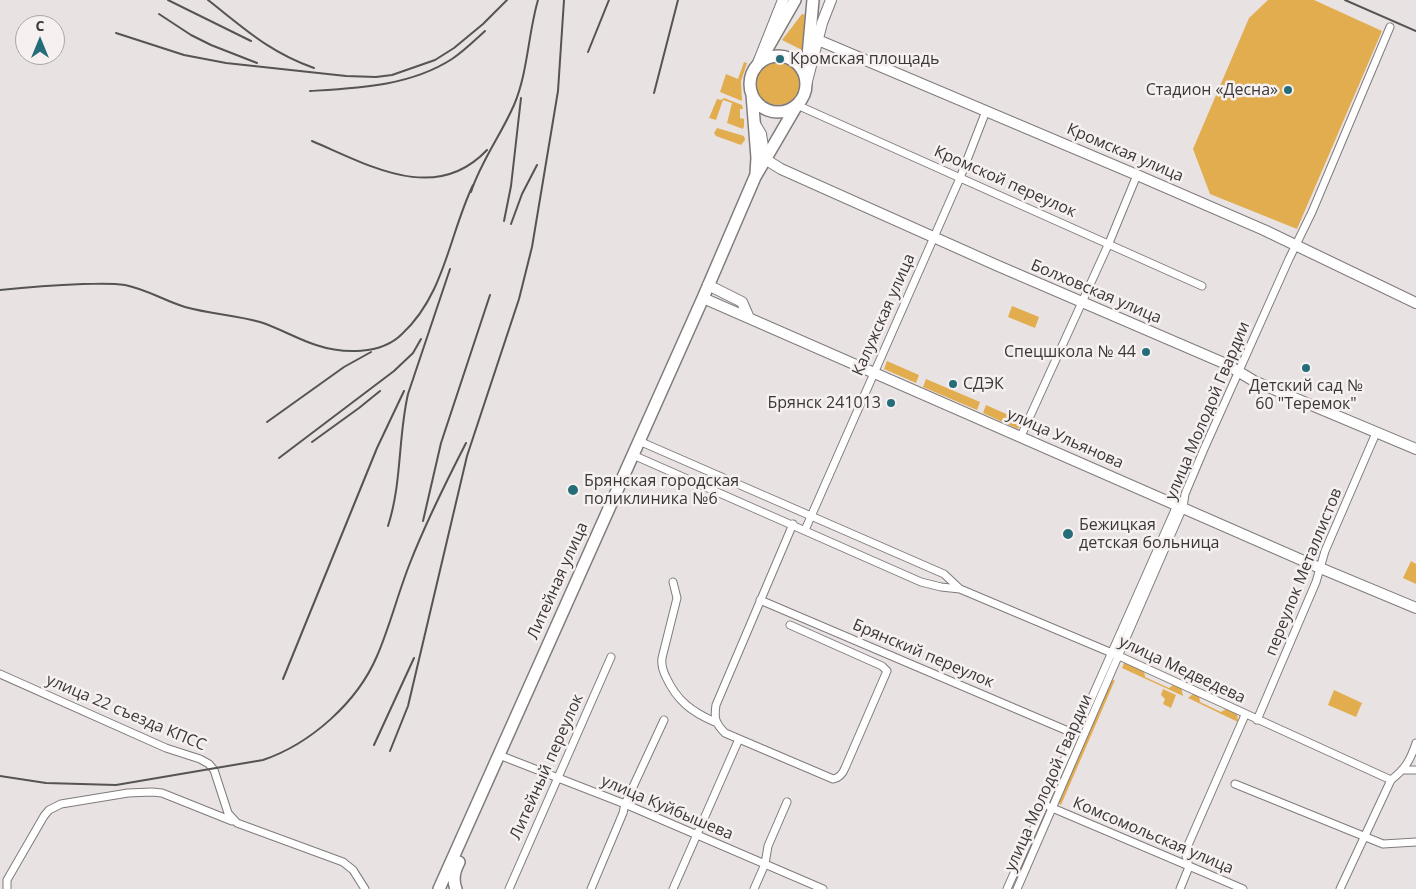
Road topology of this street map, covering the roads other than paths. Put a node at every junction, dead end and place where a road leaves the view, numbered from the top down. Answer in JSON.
{"nodes":[{"id":1,"x":783,"y":0,"type":"edge"},
{"id":2,"x":795,"y":0,"type":"edge"},
{"id":3,"x":813,"y":0,"type":"edge"},
{"id":4,"x":831,"y":0,"type":"edge"},
{"id":5,"x":1390,"y":27,"type":"dead end"},
{"id":6,"x":818,"y":40,"type":"junction"},
{"id":7,"x":756,"y":68,"type":"junction"},
{"id":8,"x":806,"y":85,"type":"junction"},
{"id":9,"x":752,"y":93,"type":"junction"},
{"id":10,"x":797,"y":105,"type":"junction"},
{"id":11,"x":986,"y":111,"type":"junction"},
{"id":12,"x":754,"y":123,"type":"junction"},
{"id":13,"x":765,"y":159,"type":"junction"},
{"id":14,"x":1137,"y":175,"type":"junction"},
{"id":15,"x":755,"y":177,"type":"junction"},
{"id":16,"x":960,"y":178,"type":"junction"},
{"id":17,"x":934,"y":237,"type":"junction"},
{"id":18,"x":1109,"y":243,"type":"junction"},
{"id":19,"x":1296,"y":246,"type":"junction"},
{"id":20,"x":708,"y":285,"type":"junction"},
{"id":21,"x":1202,"y":286,"type":"dead end"},
{"id":22,"x":703,"y":298,"type":"junction"},
{"id":23,"x":1082,"y":302,"type":"junction"},
{"id":24,"x":1416,"y":303,"type":"edge"},
{"id":25,"x":749,"y":318,"type":"junction"},
{"id":26,"x":874,"y":372,"type":"junction"},
{"id":27,"x":1238,"y":373,"type":"junction"},
{"id":28,"x":1376,"y":433,"type":"junction"},
{"id":29,"x":1021,"y":436,"type":"junction"},
{"id":30,"x":639,"y":441,"type":"junction"},
{"id":31,"x":1416,"y":449,"type":"edge"},
{"id":32,"x":633,"y":454,"type":"junction"},
{"id":33,"x":1180,"y":506,"type":"junction"},
{"id":34,"x":811,"y":516,"type":"junction"},
{"id":35,"x":792,"y":524,"type":"junction"},
{"id":36,"x":805,"y":530,"type":"junction"},
{"id":37,"x":1320,"y":568,"type":"junction"},
{"id":38,"x":673,"y":582,"type":"dead end"},
{"id":39,"x":960,"y":589,"type":"junction"},
{"id":40,"x":760,"y":600,"type":"junction"},
{"id":41,"x":1416,"y":608,"type":"edge"},
{"id":42,"x":790,"y":625,"type":"dead end"},
{"id":43,"x":1111,"y":652,"type":"junction"},
{"id":44,"x":1119,"y":656,"type":"junction"},
{"id":45,"x":611,"y":657,"type":"dead end"},
{"id":46,"x":0,"y":674,"type":"edge"},
{"id":47,"x":1246,"y":715,"type":"junction"},
{"id":48,"x":664,"y":720,"type":"dead end"},
{"id":49,"x":1257,"y":720,"type":"junction"},
{"id":50,"x":715,"y":722,"type":"junction"},
{"id":51,"x":1075,"y":734,"type":"junction"},
{"id":52,"x":739,"y":739,"type":"junction"},
{"id":53,"x":1416,"y":743,"type":"edge"},
{"id":54,"x":499,"y":755,"type":"junction"},
{"id":55,"x":1403,"y":770,"type":"junction"},
{"id":56,"x":1416,"y":770,"type":"edge"},
{"id":57,"x":557,"y":777,"type":"junction"},
{"id":58,"x":1391,"y":780,"type":"junction"},
{"id":59,"x":1235,"y":784,"type":"dead end"},
{"id":60,"x":787,"y":802,"type":"dead end"},
{"id":61,"x":624,"y":804,"type":"junction"},
{"id":62,"x":1045,"y":804,"type":"junction"},
{"id":63,"x":1053,"y":808,"type":"junction"},
{"id":64,"x":237,"y":823,"type":"junction"},
{"id":65,"x":696,"y":835,"type":"junction"},
{"id":66,"x":1366,"y":837,"type":"junction"},
{"id":67,"x":1416,"y":842,"type":"edge"},
{"id":68,"x":457,"y":850,"type":"junction"},
{"id":69,"x":765,"y":864,"type":"junction"},
{"id":70,"x":1189,"y":867,"type":"junction"},
{"id":71,"x":7,"y":889,"type":"edge"},
{"id":72,"x":365,"y":889,"type":"edge"},
{"id":73,"x":439,"y":889,"type":"edge"},
{"id":74,"x":456,"y":889,"type":"edge"},
{"id":75,"x":510,"y":889,"type":"edge"},
{"id":76,"x":591,"y":889,"type":"edge"},
{"id":77,"x":673,"y":889,"type":"edge"},
{"id":78,"x":754,"y":889,"type":"edge"},
{"id":79,"x":823,"y":889,"type":"edge"},
{"id":80,"x":1007,"y":889,"type":"edge"},
{"id":81,"x":1017,"y":889,"type":"edge"},
{"id":82,"x":1180,"y":889,"type":"edge"},
{"id":83,"x":1243,"y":889,"type":"edge"},
{"id":84,"x":1340,"y":889,"type":"edge"}],
"edges":[{"from":1,"to":7,"type":"street"},
{"from":2,"to":7,"type":"main road"},
{"from":3,"to":8,"type":"main road"},
{"from":4,"to":6,"type":"street"},
{"from":5,"to":19,"type":"street","name":"улица Молодой Гвардии"},
{"from":6,"to":8,"type":"street"},
{"from":6,"to":11,"type":"street","name":"Кромская улица"},
{"from":7,"to":8,"type":"main road"},
{"from":7,"to":9,"type":"main road"},
{"from":8,"to":10,"type":"main road"},
{"from":9,"to":10,"type":"main road"},
{"from":9,"to":12,"type":"main road","name":"Литейная улица"},
{"from":10,"to":13,"type":"main road","name":"Литейная улица"},
{"from":10,"to":16,"type":"street","name":"Кромской переулок"},
{"from":11,"to":14,"type":"street","name":"Кромская улица"},
{"from":11,"to":16,"type":"street","name":"Калужская улица"},
{"from":12,"to":13,"type":"street"},
{"from":12,"to":15,"type":"main road","name":"Литейная улица"},
{"from":13,"to":15,"type":"main road","name":"Литейная улица"},
{"from":13,"to":17,"type":"street","name":"Болховская улица"},
{"from":14,"to":18,"type":"street"},
{"from":14,"to":19,"type":"street","name":"Кромская улица"},
{"from":15,"to":20,"type":"main road","name":"Литейная улица"},
{"from":16,"to":17,"type":"street","name":"Калужская улица"},
{"from":16,"to":18,"type":"street","name":"Кромской переулок"},
{"from":17,"to":23,"type":"street","name":"Болховская улица"},
{"from":17,"to":26,"type":"street","name":"Калужская улица"},
{"from":18,"to":21,"type":"street","name":"Кромской переулок"},
{"from":18,"to":23,"type":"street"},
{"from":19,"to":24,"type":"street","name":"Кромская улица"},
{"from":19,"to":27,"type":"street","name":"улица Молодой Гвардии"},
{"from":20,"to":22,"type":"main road","name":"Литейная улица"},
{"from":20,"to":25,"type":"street"},
{"from":22,"to":25,"type":"street","name":"улица Ульянова"},
{"from":22,"to":30,"type":"main road","name":"Литейная улица"},
{"from":23,"to":27,"type":"street","name":"Болховская улица"},
{"from":23,"to":29,"type":"street"},
{"from":25,"to":26,"type":"street","name":"улица Ульянова"},
{"from":26,"to":29,"type":"street","name":"улица Ульянова"},
{"from":26,"to":34,"type":"street","name":"Калужская улица"},
{"from":27,"to":28,"type":"street","name":"Болховская улица"},
{"from":27,"to":33,"type":"street","name":"улица Молодой Гвардии"},
{"from":28,"to":31,"type":"street","name":"Болховская улица"},
{"from":28,"to":37,"type":"street","name":"переулок Металлистов"},
{"from":29,"to":33,"type":"street","name":"улица Ульянова"},
{"from":30,"to":32,"type":"main road","name":"Литейная улица"},
{"from":30,"to":34,"type":"street","name":"улица Медведева"},
{"from":32,"to":35,"type":"street","name":"улица Медведева"},
{"from":32,"to":54,"type":"main road","name":"Литейная улица"},
{"from":33,"to":37,"type":"street","name":"улица Ульянова"},
{"from":33,"to":43,"type":"street","name":"улица Молодой Гвардии"},
{"from":33,"to":44,"type":"street","name":"улица Молодой Гвардии"},
{"from":34,"to":36,"type":"street","name":"Калужская улица"},
{"from":34,"to":39,"type":"street","name":"улица Медведева"},
{"from":35,"to":36,"type":"street","name":"улица Медведева"},
{"from":35,"to":40,"type":"street"},
{"from":36,"to":39,"type":"street","name":"улица Медведева"},
{"from":37,"to":41,"type":"street","name":"улица Ульянова"},
{"from":37,"to":49,"type":"street","name":"переулок Металлистов"},
{"from":38,"to":50,"type":"street"},
{"from":39,"to":43,"type":"street","name":"улица Медведева"},
{"from":40,"to":50,"type":"street"},
{"from":40,"to":51,"type":"street","name":"Брянский переулок"},
{"from":42,"to":52,"type":"street"},
{"from":43,"to":44,"type":"street","name":"улица Медведева"},
{"from":43,"to":51,"type":"street","name":"улица Молодой Гвардии"},
{"from":44,"to":47,"type":"street","name":"улица Медведева"},
{"from":44,"to":63,"type":"street","name":"улица Молодой Гвардии"},
{"from":45,"to":57,"type":"street","name":"Литейный переулок"},
{"from":46,"to":64,"type":"street","name":"улица 22 съезда КПСС"},
{"from":47,"to":49,"type":"street","name":"улица Медведева"},
{"from":47,"to":70,"type":"street"},
{"from":48,"to":61,"type":"street"},
{"from":49,"to":58,"type":"street","name":"улица Медведева"},
{"from":50,"to":52,"type":"street"},
{"from":51,"to":62,"type":"street","name":"улица Молодой Гвардии"},
{"from":52,"to":65,"type":"street"},
{"from":53,"to":55,"type":"street"},
{"from":54,"to":57,"type":"street","name":"улица Куйбышева"},
{"from":54,"to":68,"type":"main road","name":"Литейная улица"},
{"from":55,"to":56,"type":"street"},
{"from":55,"to":58,"type":"street"},
{"from":57,"to":61,"type":"street","name":"улица Куйбышева"},
{"from":57,"to":75,"type":"street","name":"Литейный переулок"},
{"from":58,"to":66,"type":"street"},
{"from":59,"to":66,"type":"street"},
{"from":60,"to":69,"type":"street"},
{"from":61,"to":65,"type":"street","name":"улица Куйбышева"},
{"from":61,"to":76,"type":"street"},
{"from":62,"to":63,"type":"street","name":"Комсомольская улица"},
{"from":62,"to":80,"type":"street","name":"улица Молодой Гвардии"},
{"from":63,"to":70,"type":"street","name":"Комсомольская улица"},
{"from":63,"to":81,"type":"street","name":"улица Молодой Гвардии"},
{"from":64,"to":71,"type":"street"},
{"from":64,"to":72,"type":"street"},
{"from":65,"to":69,"type":"street","name":"улица Куйбышева"},
{"from":65,"to":77,"type":"street"},
{"from":66,"to":67,"type":"street"},
{"from":66,"to":84,"type":"street"},
{"from":68,"to":73,"type":"main road","name":"Литейная улица"},
{"from":68,"to":74,"type":"main road"},
{"from":69,"to":78,"type":"street"},
{"from":69,"to":79,"type":"street","name":"улица Куйбышева"},
{"from":70,"to":82,"type":"street"},
{"from":70,"to":83,"type":"street","name":"Комсомольская улица"}]}
